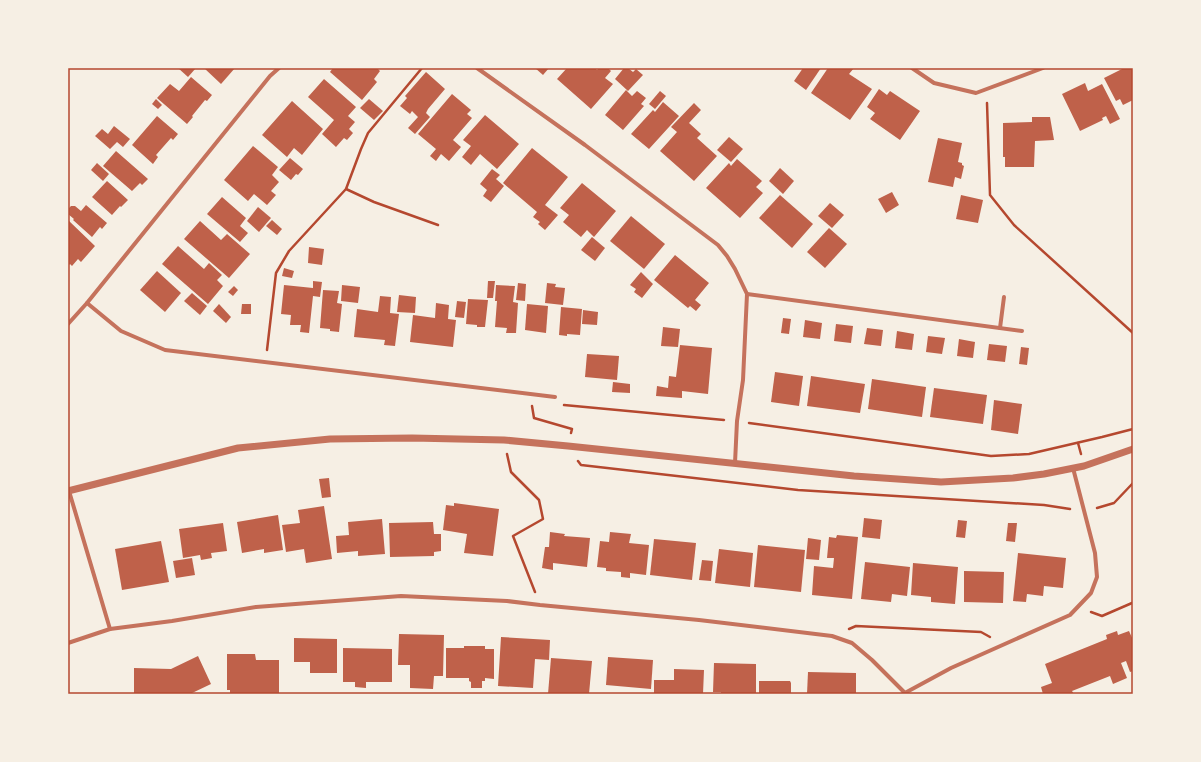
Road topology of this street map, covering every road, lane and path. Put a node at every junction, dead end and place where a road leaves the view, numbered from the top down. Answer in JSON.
{"nodes":[{"id":1,"x":279,"y":68,"type":"edge"},
{"id":2,"x":422,"y":68,"type":"edge"},
{"id":3,"x":477,"y":68,"type":"edge"},
{"id":4,"x":912,"y":68,"type":"edge"},
{"id":5,"x":1043,"y":68,"type":"edge"},
{"id":6,"x":986,"y":89,"type":"junction"},
{"id":7,"x":346,"y":189,"type":"junction"},
{"id":8,"x":438,"y":225,"type":"dead end"},
{"id":9,"x":747,"y":294,"type":"junction"},
{"id":10,"x":1004,"y":296,"type":"dead end"},
{"id":11,"x":86,"y":304,"type":"junction"},
{"id":12,"x":68,"y":324,"type":"edge"},
{"id":13,"x":1000,"y":328,"type":"junction"},
{"id":14,"x":1022,"y":330,"type":"dead end"},
{"id":15,"x":1133,"y":333,"type":"edge"},
{"id":16,"x":266,"y":363,"type":"junction"},
{"id":17,"x":555,"y":397,"type":"dead end"},
{"id":18,"x":563,"y":404,"type":"dead end"},
{"id":19,"x":737,"y":421,"type":"junction"},
{"id":20,"x":1133,"y":429,"type":"edge"},
{"id":21,"x":504,"y":440,"type":"junction"},
{"id":22,"x":1133,"y":449,"type":"edge"},
{"id":23,"x":735,"y":463,"type":"junction"},
{"id":24,"x":1073,"y":468,"type":"junction"},
{"id":25,"x":68,"y":490,"type":"edge"},
{"id":26,"x":1132,"y":603,"type":"dead end"},
{"id":27,"x":540,"y":605,"type":"junction"},
{"id":28,"x":1077,"y":607,"type":"junction"},
{"id":29,"x":110,"y":629,"type":"junction"},
{"id":30,"x":832,"y":636,"type":"junction"},
{"id":31,"x":68,"y":642,"type":"edge"},
{"id":32,"x":1005,"y":644,"type":"junction"},
{"id":33,"x":903,"y":693,"type":"edge"}],
"edges":[{"from":1,"to":11,"type":"street"},
{"from":2,"to":7,"type":"path"},
{"from":3,"to":9,"type":"street"},
{"from":4,"to":6,"type":"street"},
{"from":5,"to":6,"type":"street"},
{"from":6,"to":15,"type":"path"},
{"from":7,"to":8,"type":"path"},
{"from":7,"to":16,"type":"path"},
{"from":9,"to":13,"type":"street"},
{"from":9,"to":19,"type":"street"},
{"from":10,"to":13,"type":"street"},
{"from":11,"to":12,"type":"street"},
{"from":11,"to":16,"type":"street"},
{"from":13,"to":14,"type":"street"},
{"from":16,"to":17,"type":"street"},
{"from":18,"to":19,"type":"path"},
{"from":19,"to":20,"type":"path"},
{"from":19,"to":23,"type":"street"},
{"from":21,"to":23,"type":"street"},
{"from":21,"to":25,"type":"street"},
{"from":21,"to":27,"type":"path"},
{"from":22,"to":24,"type":"street"},
{"from":23,"to":24,"type":"street"},
{"from":24,"to":28,"type":"street"},
{"from":25,"to":29,"type":"street"},
{"from":26,"to":28,"type":"path"},
{"from":27,"to":29,"type":"street"},
{"from":27,"to":30,"type":"street"},
{"from":28,"to":32,"type":"street"},
{"from":29,"to":31,"type":"street"},
{"from":30,"to":32,"type":"path"},
{"from":30,"to":33,"type":"street"},
{"from":32,"to":33,"type":"street"}]}
